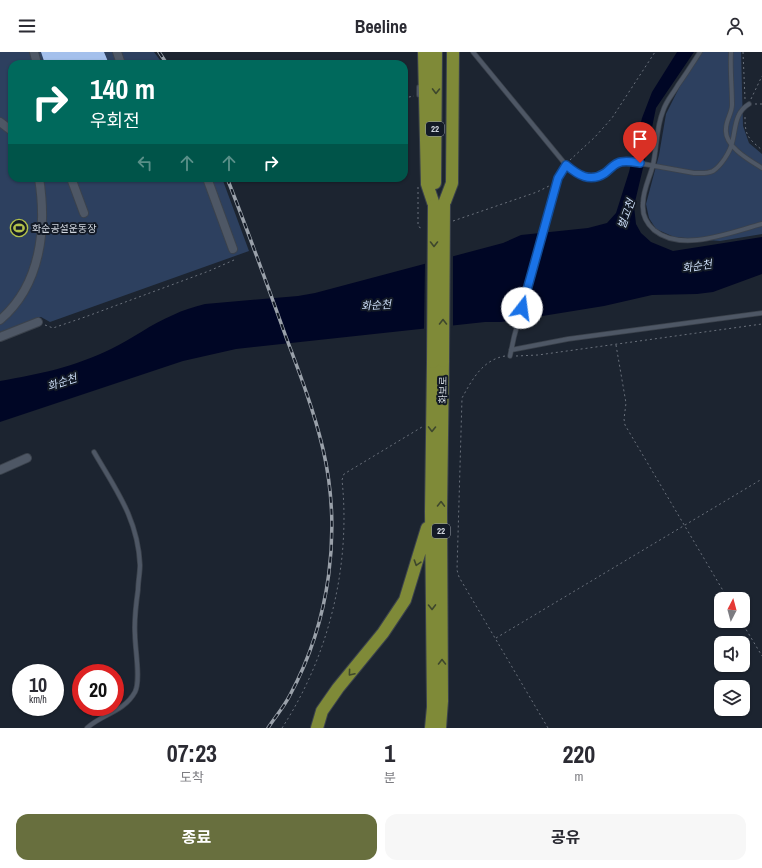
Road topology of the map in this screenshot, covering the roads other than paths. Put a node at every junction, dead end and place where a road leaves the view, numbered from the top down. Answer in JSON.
{"nodes":[{"id":1,"x":424,"y":52,"type":"edge"},
{"id":2,"x":436,"y":52,"type":"edge"},
{"id":3,"x":446,"y":52,"type":"edge"},
{"id":4,"x":453,"y":52,"type":"edge"},
{"id":5,"x":473,"y":52,"type":"edge"},
{"id":6,"x":700,"y":52,"type":"edge"},
{"id":7,"x":731,"y":52,"type":"edge"},
{"id":8,"x":421,"y":80,"type":"junction"},
{"id":9,"x":419,"y":95,"type":"dead end"},
{"id":10,"x":747,"y":105,"type":"road end"},
{"id":11,"x":731,"y":146,"type":"junction"},
{"id":12,"x":566,"y":165,"type":"junction"},
{"id":13,"x":651,"y":165,"type":"junction"},
{"id":14,"x":762,"y":168,"type":"edge"},
{"id":15,"x":40,"y":182,"type":"edge"},
{"id":16,"x":72,"y":182,"type":"edge"},
{"id":17,"x":208,"y":182,"type":"edge"},
{"id":18,"x":439,"y":205,"type":"junction"},
{"id":19,"x":84,"y":213,"type":"dead end"},
{"id":20,"x":762,"y":224,"type":"edge"},
{"id":21,"x":233,"y":249,"type":"road end"},
{"id":22,"x":762,"y":313,"type":"edge"},
{"id":23,"x":0,"y":320,"type":"edge"},
{"id":24,"x":38,"y":322,"type":"road end"},
{"id":25,"x":0,"y":337,"type":"edge"},
{"id":26,"x":511,"y":350,"type":"junction"},
{"id":27,"x":510,"y":356,"type":"road end"},
{"id":28,"x":438,"y":362,"type":"junction"},
{"id":29,"x":94,"y":452,"type":"dead end"},
{"id":30,"x":27,"y":458,"type":"dead end"},
{"id":31,"x":0,"y":470,"type":"edge"},
{"id":32,"x":431,"y":512,"type":"junction"},
{"id":33,"x":437,"y":704,"type":"junction"},
{"id":34,"x":87,"y":728,"type":"edge"},
{"id":35,"x":317,"y":728,"type":"edge"},
{"id":36,"x":431,"y":728,"type":"edge"},
{"id":37,"x":440,"y":728,"type":"edge"},
{"id":38,"x":444,"y":728,"type":"edge"}],
"edges":[{"from":1,"to":8,"type":"highway"},
{"from":2,"to":18,"type":"highway","name":"화보로","number":"22","one_way":true},
{"from":3,"to":18,"type":"highway","name":"화보로","number":"22"},
{"from":4,"to":18,"type":"highway"},
{"from":5,"to":12,"type":"lane"},
{"from":6,"to":13,"type":"lane"},
{"from":7,"to":11,"type":"lane"},
{"from":8,"to":9,"type":"lane"},
{"from":8,"to":18,"type":"highway"},
{"from":10,"to":11,"type":"lane"},
{"from":11,"to":13,"type":"lane"},
{"from":11,"to":14,"type":"lane"},
{"from":12,"to":13,"type":"lane"},
{"from":12,"to":26,"type":"lane"},
{"from":13,"to":20,"type":"lane"},
{"from":15,"to":23,"type":"street"},
{"from":16,"to":19,"type":"street"},
{"from":17,"to":21,"type":"street"},
{"from":18,"to":28,"type":"highway","name":"화보로","number":"22","bridge":true},
{"from":22,"to":26,"type":"lane"},
{"from":24,"to":25,"type":"street"},
{"from":26,"to":27,"type":"lane"},
{"from":28,"to":32,"type":"highway","name":"화보로","number":"22","one_way":true},
{"from":33,"to":28,"type":"highway","name":"화보로","number":"22","one_way":true},
{"from":29,"to":34,"type":"lane"},
{"from":30,"to":31,"type":"street"},
{"from":32,"to":33,"type":"highway","name":"화보로","number":"22","one_way":true},
{"from":32,"to":35,"type":"highway","number":"22","one_way":true},
{"from":33,"to":36,"type":"highway","name":"화보로"},
{"from":33,"to":37,"type":"highway","name":"화보로"},
{"from":33,"to":38,"type":"highway","number":"22"}]}
